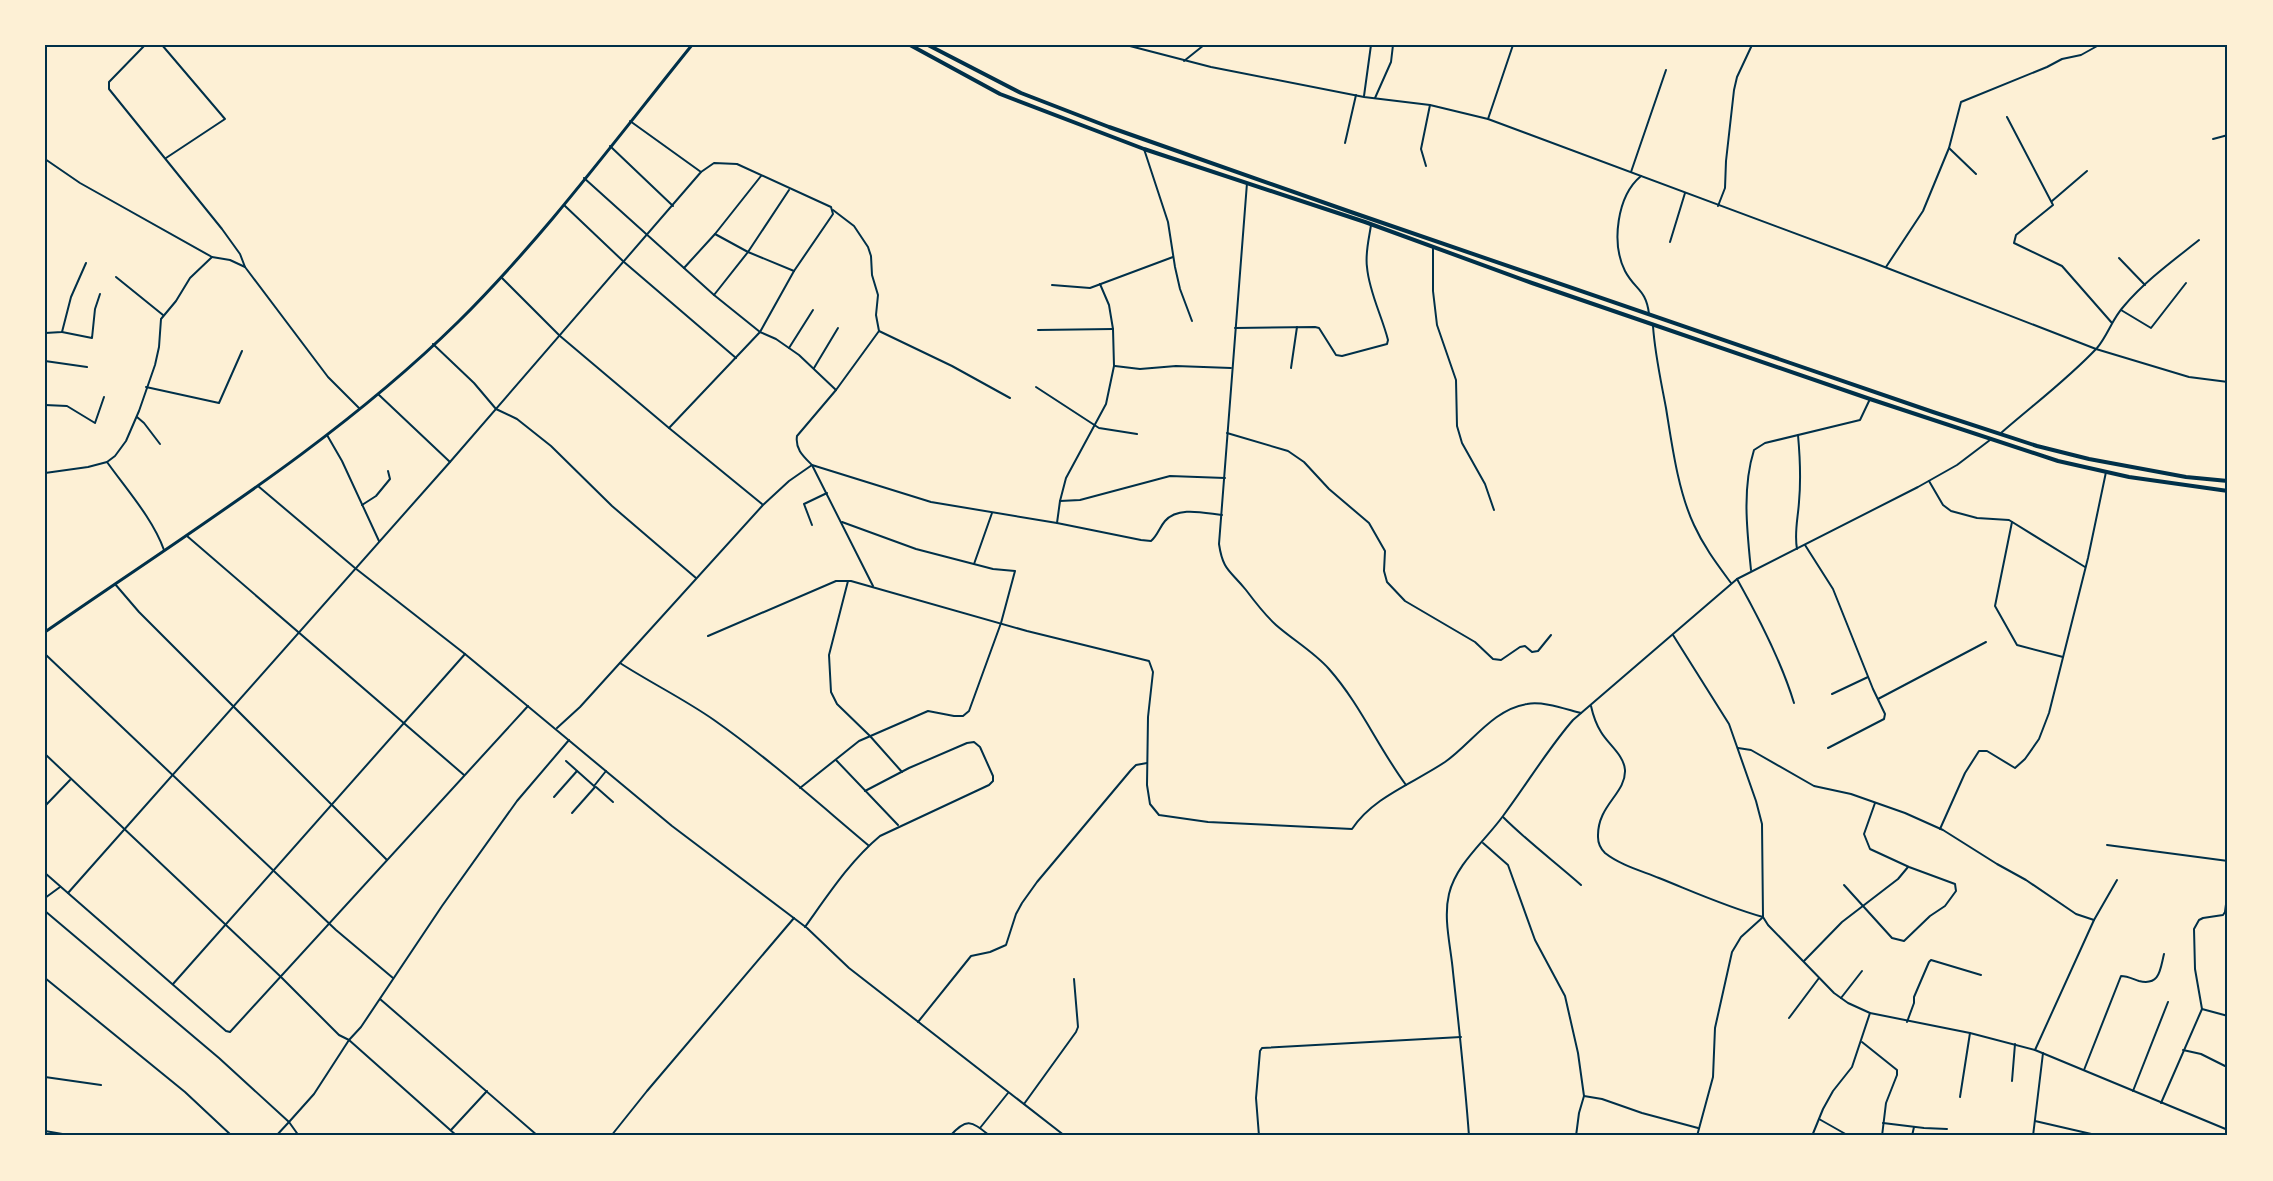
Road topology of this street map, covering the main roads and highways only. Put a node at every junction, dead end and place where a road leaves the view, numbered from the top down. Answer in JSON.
{"nodes":[{"id":1,"x":692,"y":45,"type":"edge"},
{"id":2,"x":910,"y":45,"type":"edge"},
{"id":3,"x":928,"y":45,"type":"edge"},
{"id":4,"x":2228,"y":482,"type":"edge"},
{"id":5,"x":2228,"y":491,"type":"edge"},
{"id":6,"x":45,"y":632,"type":"edge"}],
"edges":[{"from":1,"to":6,"type":"main road"},
{"from":2,"to":5,"type":"highway"},
{"from":3,"to":4,"type":"highway"}]}
